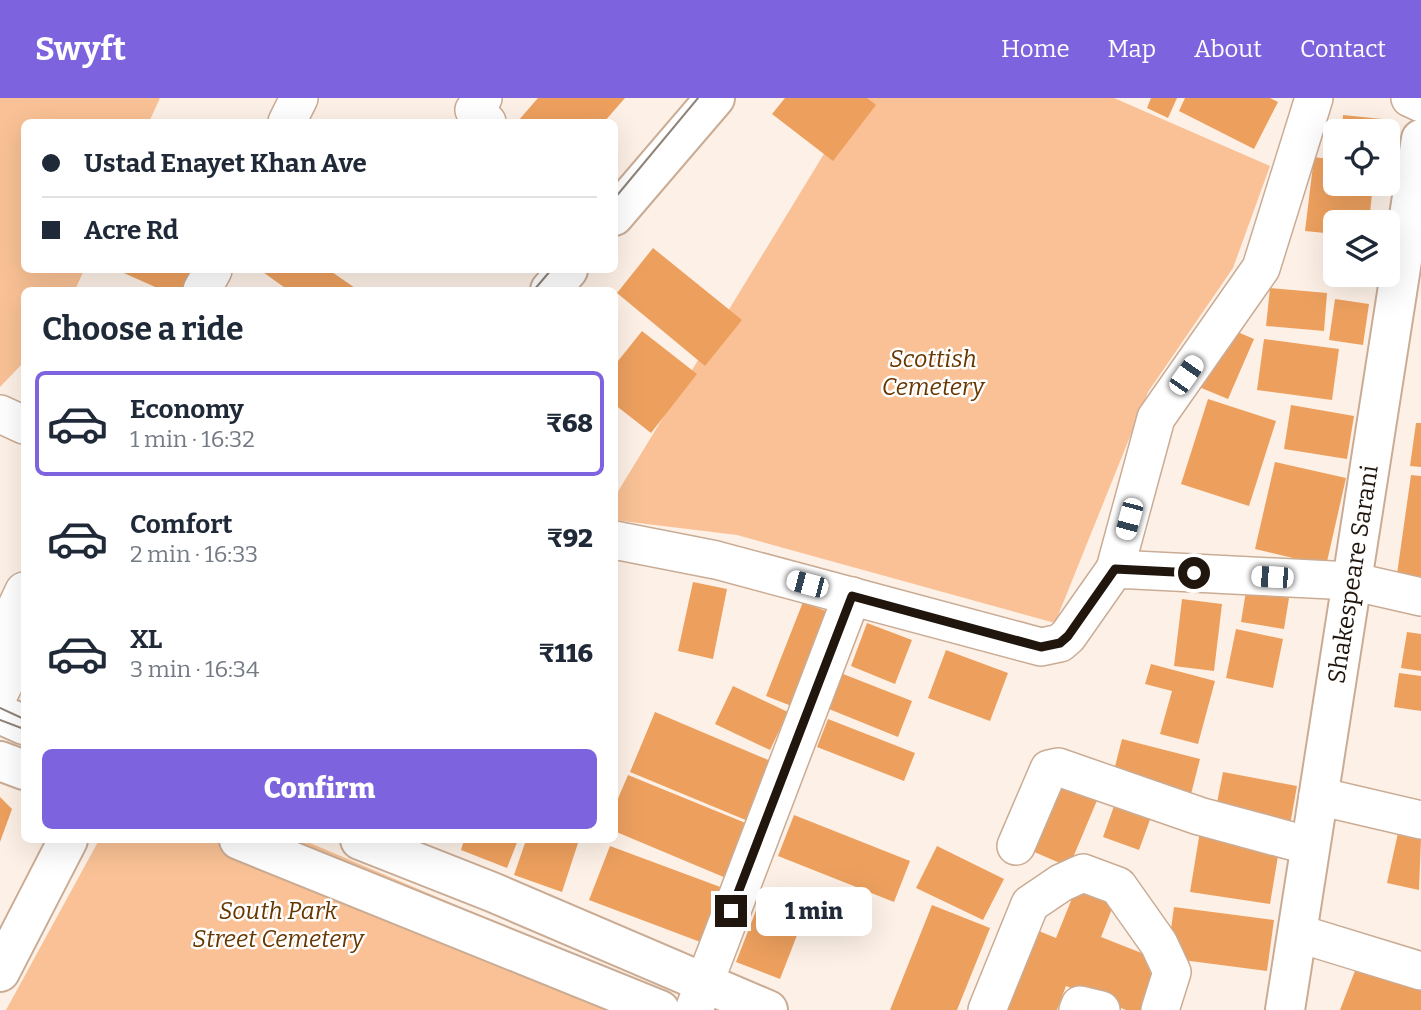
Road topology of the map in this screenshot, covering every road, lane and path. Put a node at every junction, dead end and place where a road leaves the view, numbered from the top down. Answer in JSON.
{"nodes":[{"id":1,"x":299,"y":98,"type":"edge"},
{"id":2,"x":483,"y":98,"type":"edge"},
{"id":3,"x":715,"y":98,"type":"edge"},
{"id":4,"x":1314,"y":98,"type":"edge"},
{"id":5,"x":1410,"y":98,"type":"edge"},
{"id":6,"x":1421,"y":103,"type":"edge"},
{"id":7,"x":288,"y":119,"type":"edge"},
{"id":8,"x":484,"y":119,"type":"edge"},
{"id":9,"x":1421,"y":139,"type":"edge"},
{"id":10,"x":618,"y":211,"type":"edge"},
{"id":11,"x":565,"y":273,"type":"edge"},
{"id":12,"x":553,"y":287,"type":"edge"},
{"id":13,"x":0,"y":414,"type":"edge"},
{"id":14,"x":21,"y":424,"type":"edge"},
{"id":15,"x":618,"y":541,"type":"edge"},
{"id":16,"x":1115,"y":569,"type":"junction"},
{"id":17,"x":1351,"y":581,"type":"junction"},
{"id":18,"x":852,"y":596,"type":"junction"},
{"id":19,"x":21,"y":597,"type":"edge"},
{"id":20,"x":1421,"y":597,"type":"edge"},
{"id":21,"x":0,"y":633,"type":"edge"},
{"id":22,"x":21,"y":649,"type":"edge"},
{"id":23,"x":0,"y":692,"type":"edge"},
{"id":24,"x":0,"y":714,"type":"edge"},
{"id":25,"x":21,"y":723,"type":"edge"},
{"id":26,"x":0,"y":761,"type":"edge"},
{"id":27,"x":21,"y":769,"type":"edge"},
{"id":28,"x":1318,"y":796,"type":"junction"},
{"id":29,"x":1421,"y":820,"type":"edge"},
{"id":30,"x":66,"y":843,"type":"edge"},
{"id":31,"x":246,"y":843,"type":"edge"},
{"id":32,"x":367,"y":843,"type":"edge"},
{"id":33,"x":1016,"y":846,"type":"dead end"},
{"id":34,"x":1310,"y":846,"type":"junction"},
{"id":35,"x":1297,"y":933,"type":"junction"},
{"id":36,"x":1421,"y":971,"type":"edge"},
{"id":37,"x":0,"y":972,"type":"edge"},
{"id":38,"x":699,"y":996,"type":"edge"},
{"id":39,"x":660,"y":1010,"type":"edge"},
{"id":40,"x":768,"y":1010,"type":"edge"},
{"id":41,"x":987,"y":1010,"type":"edge"},
{"id":42,"x":1078,"y":1010,"type":"edge"},
{"id":43,"x":1101,"y":1010,"type":"edge"},
{"id":44,"x":1160,"y":1010,"type":"edge"},
{"id":45,"x":1285,"y":1010,"type":"edge"}],
"edges":[{"from":1,"to":7,"type":"street"},
{"from":2,"to":8,"type":"street"},
{"from":3,"to":10,"type":"main road"},
{"from":4,"to":16,"type":"street"},
{"from":5,"to":6,"type":"street"},
{"from":9,"to":17,"type":"main road","name":"Shakespeare Sarani"},
{"from":11,"to":12,"type":"main road"},
{"from":13,"to":14,"type":"street"},
{"from":15,"to":18,"type":"street"},
{"from":16,"to":17,"type":"street"},
{"from":16,"to":18,"type":"street"},
{"from":17,"to":20,"type":"street"},
{"from":17,"to":28,"type":"main road","name":"Shakespeare Sarani"},
{"from":18,"to":38,"type":"street"},
{"from":19,"to":21,"type":"street"},
{"from":22,"to":23,"type":"street"},
{"from":24,"to":25,"type":"main road"},
{"from":26,"to":27,"type":"main road"},
{"from":28,"to":29,"type":"street"},
{"from":28,"to":34,"type":"main road","name":"Shakespeare Sarani"},
{"from":30,"to":37,"type":"main road"},
{"from":31,"to":39,"type":"main road"},
{"from":32,"to":38,"type":"main road"},
{"from":33,"to":34,"type":"street"},
{"from":34,"to":35,"type":"main road","name":"Shakespeare Sarani"},
{"from":35,"to":36,"type":"street"},
{"from":35,"to":45,"type":"main road","name":"Shakespeare Sarani"},
{"from":38,"to":40,"type":"main road"},
{"from":41,"to":44,"type":"street"},
{"from":42,"to":43,"type":"street"}]}
